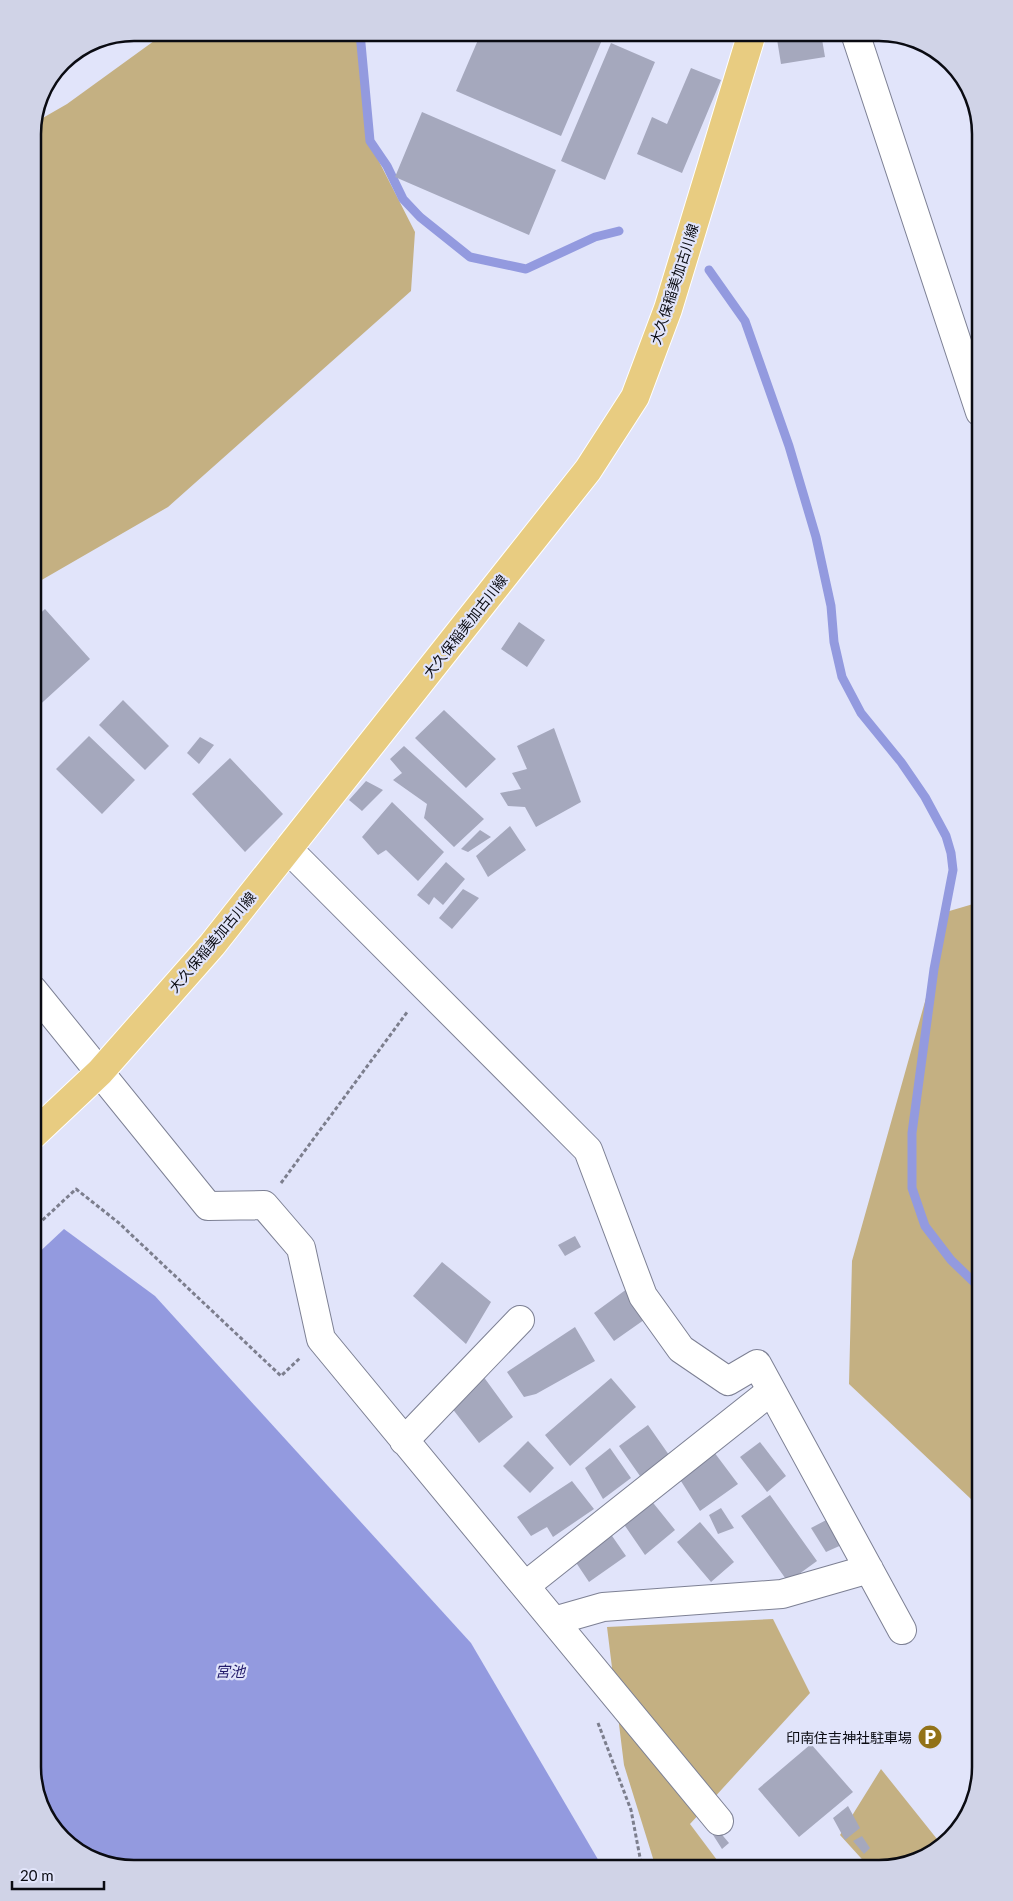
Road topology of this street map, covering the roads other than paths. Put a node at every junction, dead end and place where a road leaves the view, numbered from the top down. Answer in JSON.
{"nodes":[{"id":1,"x":750,"y":41,"type":"edge"},
{"id":2,"x":858,"y":41,"type":"edge"},
{"id":3,"x":972,"y":388,"type":"edge"},
{"id":4,"x":288,"y":849,"type":"junction"},
{"id":5,"x":41,"y":1000,"type":"edge"},
{"id":6,"x":100,"y":1072,"type":"junction"},
{"id":7,"x":41,"y":1128,"type":"edge"},
{"id":8,"x":520,"y":1320,"type":"dead end"},
{"id":9,"x":771,"y":1391,"type":"junction"},
{"id":10,"x":404,"y":1440,"type":"junction"},
{"id":11,"x":869,"y":1570,"type":"junction"},
{"id":12,"x":524,"y":1586,"type":"junction"},
{"id":13,"x":554,"y":1621,"type":"junction"},
{"id":14,"x":902,"y":1630,"type":"dead end"},
{"id":15,"x":719,"y":1820,"type":"dead end"}],
"edges":[{"from":1,"to":4,"type":"main road","name":"大久保稲美加古川線"},
{"from":2,"to":3,"type":"street"},
{"from":4,"to":6,"type":"main road","name":"大久保稲美加古川線"},
{"from":4,"to":9,"type":"street"},
{"from":5,"to":6,"type":"street"},
{"from":6,"to":7,"type":"main road","name":"大久保稲美加古川線"},
{"from":6,"to":10,"type":"street"},
{"from":8,"to":10,"type":"street"},
{"from":9,"to":11,"type":"street"},
{"from":9,"to":12,"type":"street"},
{"from":10,"to":12,"type":"street"},
{"from":11,"to":13,"type":"street"},
{"from":11,"to":14,"type":"street"},
{"from":12,"to":13,"type":"street"},
{"from":13,"to":15,"type":"street"}]}
